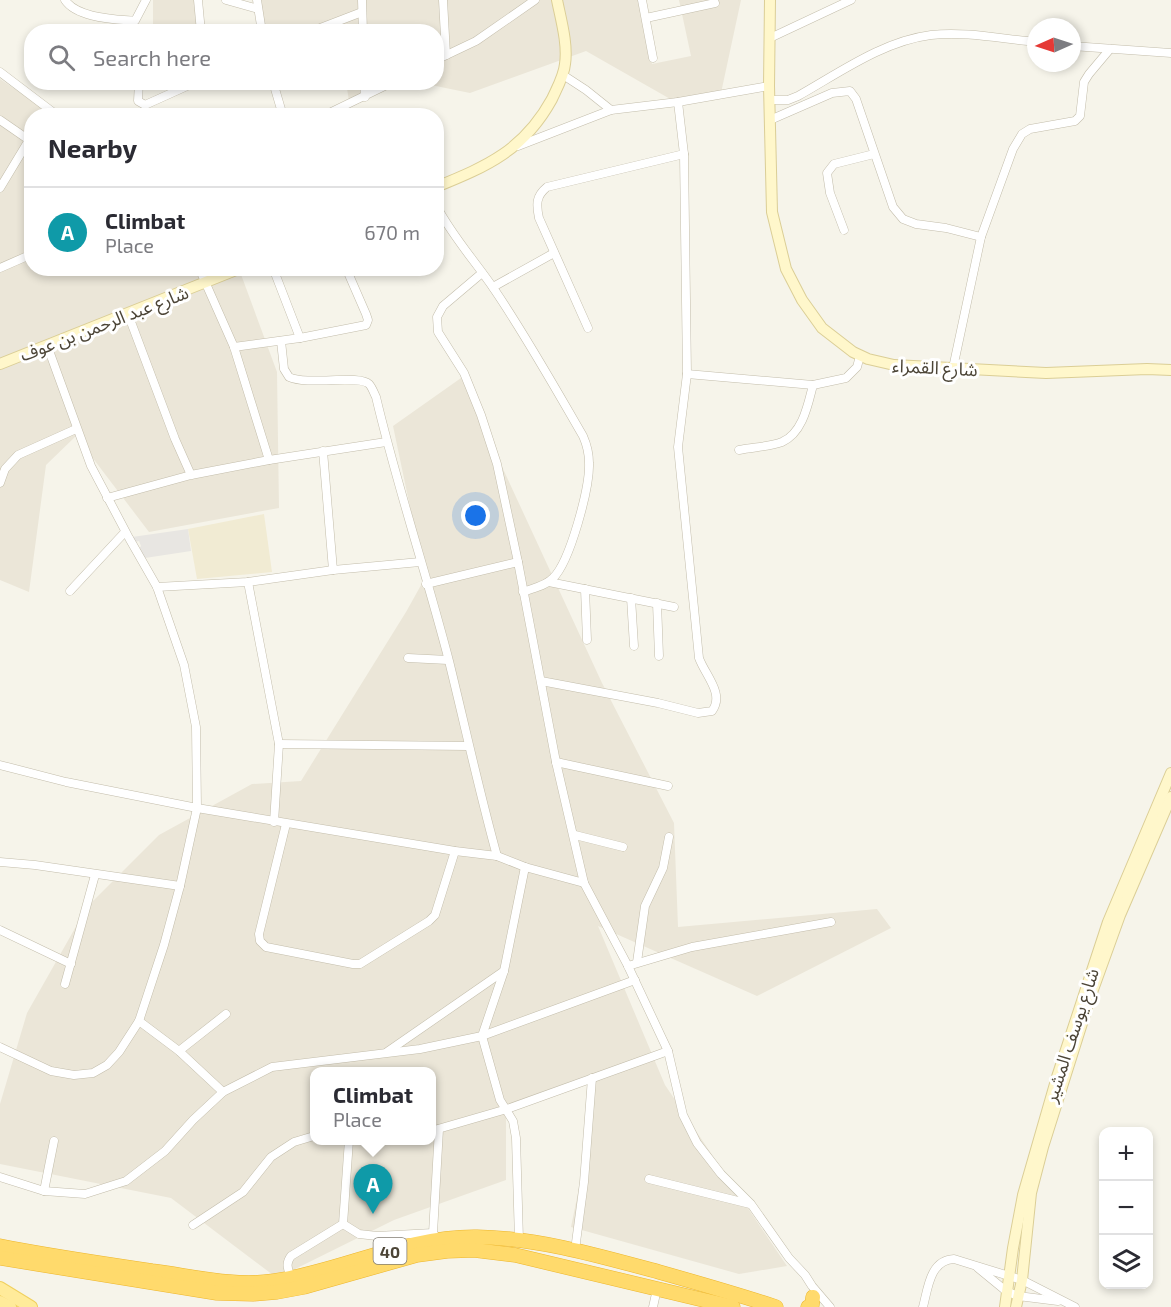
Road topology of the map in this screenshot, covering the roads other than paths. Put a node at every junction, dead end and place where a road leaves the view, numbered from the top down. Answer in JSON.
{"nodes":[{"id":1,"x":65,"y":0,"type":"edge"},
{"id":2,"x":146,"y":0,"type":"edge"},
{"id":3,"x":198,"y":0,"type":"edge"},
{"id":4,"x":226,"y":0,"type":"edge"},
{"id":5,"x":362,"y":0,"type":"edge"},
{"id":6,"x":443,"y":0,"type":"edge"},
{"id":7,"x":536,"y":0,"type":"edge"},
{"id":8,"x":557,"y":0,"type":"edge"},
{"id":9,"x":642,"y":0,"type":"edge"},
{"id":10,"x":770,"y":0,"type":"edge"},
{"id":11,"x":851,"y":0,"type":"edge"},
{"id":12,"x":715,"y":3,"type":"dead end"},
{"id":13,"x":257,"y":4,"type":"edge"},
{"id":14,"x":362,"y":12,"type":"junction"},
{"id":15,"x":646,"y":18,"type":"junction"},
{"id":16,"x":135,"y":21,"type":"junction"},
{"id":17,"x":136,"y":24,"type":"edge"},
{"id":18,"x":200,"y":24,"type":"edge"},
{"id":19,"x":261,"y":24,"type":"edge"},
{"id":20,"x":331,"y":24,"type":"edge"},
{"id":21,"x":363,"y":24,"type":"edge"},
{"id":22,"x":770,"y":38,"type":"junction"},
{"id":23,"x":1027,"y":41,"type":"edge"},
{"id":24,"x":1081,"y":47,"type":"edge"},
{"id":25,"x":1110,"y":49,"type":"junction"},
{"id":26,"x":1171,"y":52,"type":"edge"},
{"id":27,"x":446,"y":55,"type":"joint"},
{"id":28,"x":653,"y":58,"type":"dead end"},
{"id":29,"x":0,"y":72,"type":"edge"},
{"id":30,"x":563,"y":75,"type":"junction"},
{"id":31,"x":769,"y":86,"type":"junction"},
{"id":32,"x":138,"y":90,"type":"edge"},
{"id":33,"x":178,"y":90,"type":"edge"},
{"id":34,"x":275,"y":90,"type":"edge"},
{"id":35,"x":365,"y":90,"type":"edge"},
{"id":36,"x":378,"y":90,"type":"edge"},
{"id":37,"x":365,"y":97,"type":"junction"},
{"id":38,"x":770,"y":100,"type":"junction"},
{"id":39,"x":678,"y":102,"type":"junction"},
{"id":40,"x":42,"y":108,"type":"edge"},
{"id":41,"x":281,"y":108,"type":"edge"},
{"id":42,"x":341,"y":108,"type":"edge"},
{"id":43,"x":611,"y":110,"type":"junction"},
{"id":44,"x":0,"y":120,"type":"edge"},
{"id":45,"x":770,"y":120,"type":"junction"},
{"id":46,"x":24,"y":134,"type":"edge"},
{"id":47,"x":24,"y":147,"type":"edge"},
{"id":48,"x":515,"y":147,"type":"junction"},
{"id":49,"x":684,"y":154,"type":"junction"},
{"id":50,"x":874,"y":154,"type":"junction"},
{"id":51,"x":444,"y":183,"type":"edge"},
{"id":52,"x":0,"y":188,"type":"edge"},
{"id":53,"x":444,"y":219,"type":"edge"},
{"id":54,"x":844,"y":230,"type":"dead end"},
{"id":55,"x":981,"y":237,"type":"junction"},
{"id":56,"x":554,"y":253,"type":"junction"},
{"id":57,"x":24,"y":258,"type":"edge"},
{"id":58,"x":0,"y":268,"type":"edge"},
{"id":59,"x":482,"y":273,"type":"junction"},
{"id":60,"x":202,"y":276,"type":"edge"},
{"id":61,"x":222,"y":276,"type":"edge"},
{"id":62,"x":276,"y":276,"type":"edge"},
{"id":63,"x":349,"y":276,"type":"edge"},
{"id":64,"x":205,"y":283,"type":"junction"},
{"id":65,"x":493,"y":287,"type":"junction"},
{"id":66,"x":128,"y":314,"type":"junction"},
{"id":67,"x":588,"y":328,"type":"dead end"},
{"id":68,"x":300,"y":338,"type":"junction"},
{"id":69,"x":281,"y":341,"type":"junction"},
{"id":70,"x":47,"y":345,"type":"junction"},
{"id":71,"x":234,"y":347,"type":"junction"},
{"id":72,"x":860,"y":356,"type":"junction"},
{"id":73,"x":1171,"y":362,"type":"edge"},
{"id":74,"x":0,"y":364,"type":"edge"},
{"id":75,"x":953,"y":368,"type":"junction"},
{"id":76,"x":1147,"y":369,"type":"junction"},
{"id":77,"x":1171,"y":370,"type":"edge"},
{"id":78,"x":687,"y":374,"type":"junction"},
{"id":79,"x":813,"y":385,"type":"junction"},
{"id":80,"x":76,"y":429,"type":"junction"},
{"id":81,"x":386,"y":442,"type":"junction"},
{"id":82,"x":739,"y":450,"type":"dead end"},
{"id":83,"x":323,"y":451,"type":"junction"},
{"id":84,"x":269,"y":460,"type":"junction"},
{"id":85,"x":191,"y":475,"type":"junction"},
{"id":86,"x":0,"y":483,"type":"edge"},
{"id":87,"x":107,"y":498,"type":"junction"},
{"id":88,"x":125,"y":532,"type":"junction"},
{"id":89,"x":518,"y":561,"type":"junction"},
{"id":90,"x":420,"y":562,"type":"junction"},
{"id":91,"x":333,"y":570,"type":"junction"},
{"id":92,"x":248,"y":582,"type":"junction"},
{"id":93,"x":549,"y":582,"type":"junction"},
{"id":94,"x":426,"y":584,"type":"junction"},
{"id":95,"x":158,"y":587,"type":"junction"},
{"id":96,"x":585,"y":589,"type":"junction"},
{"id":97,"x":70,"y":591,"type":"dead end"},
{"id":98,"x":524,"y":592,"type":"junction"},
{"id":99,"x":631,"y":598,"type":"junction"},
{"id":100,"x":657,"y":603,"type":"junction"},
{"id":101,"x":674,"y":607,"type":"dead end"},
{"id":102,"x":587,"y":640,"type":"dead end"},
{"id":103,"x":634,"y":646,"type":"dead end"},
{"id":104,"x":659,"y":657,"type":"dead end"},
{"id":105,"x":408,"y":658,"type":"dead end"},
{"id":106,"x":448,"y":660,"type":"junction"},
{"id":107,"x":541,"y":681,"type":"junction"},
{"id":108,"x":279,"y":744,"type":"junction"},
{"id":109,"x":468,"y":746,"type":"junction"},
{"id":110,"x":556,"y":762,"type":"junction"},
{"id":111,"x":0,"y":765,"type":"edge"},
{"id":112,"x":1171,"y":773,"type":"edge"},
{"id":113,"x":668,"y":786,"type":"dead end"},
{"id":114,"x":1171,"y":797,"type":"edge"},
{"id":115,"x":197,"y":808,"type":"junction"},
{"id":116,"x":274,"y":822,"type":"junction"},
{"id":117,"x":286,"y":824,"type":"junction"},
{"id":118,"x":575,"y":836,"type":"junction"},
{"id":119,"x":669,"y":837,"type":"dead end"},
{"id":120,"x":623,"y":847,"type":"dead end"},
{"id":121,"x":455,"y":851,"type":"junction"},
{"id":122,"x":497,"y":856,"type":"junction"},
{"id":123,"x":0,"y":862,"type":"edge"},
{"id":124,"x":525,"y":867,"type":"junction"},
{"id":125,"x":95,"y":875,"type":"junction"},
{"id":126,"x":585,"y":883,"type":"junction"},
{"id":127,"x":180,"y":886,"type":"junction"},
{"id":128,"x":831,"y":922,"type":"dead end"},
{"id":129,"x":0,"y":930,"type":"edge"},
{"id":130,"x":637,"y":962,"type":"junction"},
{"id":131,"x":71,"y":964,"type":"junction"},
{"id":132,"x":628,"y":966,"type":"junction"},
{"id":133,"x":504,"y":971,"type":"junction"},
{"id":134,"x":635,"y":980,"type":"junction"},
{"id":135,"x":65,"y":984,"type":"dead end"},
{"id":136,"x":226,"y":1014,"type":"dead end"},
{"id":137,"x":139,"y":1021,"type":"junction"},
{"id":138,"x":482,"y":1035,"type":"junction"},
{"id":139,"x":0,"y":1048,"type":"edge"},
{"id":140,"x":179,"y":1051,"type":"junction"},
{"id":141,"x":668,"y":1052,"type":"junction"},
{"id":142,"x":386,"y":1053,"type":"junction"},
{"id":143,"x":592,"y":1077,"type":"junction"},
{"id":144,"x":223,"y":1092,"type":"junction"},
{"id":145,"x":507,"y":1109,"type":"junction"},
{"id":146,"x":436,"y":1130,"type":"edge"},
{"id":147,"x":310,"y":1137,"type":"edge"},
{"id":148,"x":54,"y":1141,"type":"dead end"},
{"id":149,"x":349,"y":1145,"type":"edge"},
{"id":150,"x":435,"y":1145,"type":"edge"},
{"id":151,"x":0,"y":1177,"type":"edge"},
{"id":152,"x":650,"y":1179,"type":"dead end"},
{"id":153,"x":44,"y":1191,"type":"junction"},
{"id":154,"x":751,"y":1204,"type":"junction"},
{"id":155,"x":193,"y":1224,"type":"dead end"},
{"id":156,"x":343,"y":1224,"type":"junction"},
{"id":157,"x":435,"y":1236,"type":"junction"},
{"id":158,"x":519,"y":1240,"type":"junction"},
{"id":159,"x":0,"y":1246,"type":"edge"},
{"id":160,"x":575,"y":1250,"type":"junction"},
{"id":161,"x":0,"y":1258,"type":"edge"},
{"id":162,"x":976,"y":1267,"type":"junction"},
{"id":163,"x":1008,"y":1275,"type":"junction"},
{"id":164,"x":291,"y":1278,"type":"junction"},
{"id":165,"x":1022,"y":1280,"type":"junction"},
{"id":166,"x":0,"y":1288,"type":"edge"},
{"id":167,"x":657,"y":1289,"type":"junction"},
{"id":168,"x":1006,"y":1291,"type":"junction"},
{"id":169,"x":814,"y":1299,"type":"edge"},
{"id":170,"x":0,"y":1302,"type":"edge"},
{"id":171,"x":1017,"y":1302,"type":"edge"},
{"id":172,"x":1065,"y":1302,"type":"junction"},
{"id":173,"x":10,"y":1307,"type":"edge"},
{"id":174,"x":31,"y":1307,"type":"edge"},
{"id":175,"x":653,"y":1307,"type":"edge"},
{"id":176,"x":733,"y":1307,"type":"edge"},
{"id":177,"x":776,"y":1307,"type":"edge"},
{"id":178,"x":830,"y":1307,"type":"edge"},
{"id":179,"x":923,"y":1307,"type":"edge"},
{"id":180,"x":1005,"y":1307,"type":"edge"},
{"id":181,"x":1075,"y":1307,"type":"edge"}],
"edges":[{"from":1,"to":16,"type":"street"},
{"from":2,"to":16,"type":"street"},
{"from":3,"to":18,"type":"street"},
{"from":4,"to":13,"type":"street"},
{"from":5,"to":14,"type":"street"},
{"from":6,"to":27,"type":"street"},
{"from":7,"to":27,"type":"street"},
{"from":8,"to":30,"type":"street"},
{"from":9,"to":15,"type":"street"},
{"from":10,"to":22,"type":"street","name":"شارع القمراء"},
{"from":11,"to":22,"type":"street"},
{"from":12,"to":15,"type":"street"},
{"from":13,"to":19,"type":"street"},
{"from":14,"to":20,"type":"street"},
{"from":14,"to":21,"type":"street"},
{"from":15,"to":28,"type":"street"},
{"from":16,"to":17,"type":"street"},
{"from":22,"to":31,"type":"street","name":"شارع القمراء"},
{"from":23,"to":38,"type":"street"},
{"from":24,"to":25,"type":"street"},
{"from":25,"to":26,"type":"street"},
{"from":25,"to":55,"type":"street"},
{"from":29,"to":40,"type":"street"},
{"from":30,"to":43,"type":"street"},
{"from":30,"to":48,"type":"street"},
{"from":31,"to":38,"type":"street","name":"شارع القمراء"},
{"from":31,"to":39,"type":"street"},
{"from":32,"to":33,"type":"street"},
{"from":34,"to":41,"type":"street"},
{"from":35,"to":37,"type":"street"},
{"from":36,"to":37,"type":"street"},
{"from":37,"to":42,"type":"street"},
{"from":38,"to":45,"type":"street","name":"شارع القمراء"},
{"from":39,"to":43,"type":"street"},
{"from":39,"to":49,"type":"street"},
{"from":43,"to":48,"type":"street"},
{"from":44,"to":46,"type":"street"},
{"from":45,"to":50,"type":"street"},
{"from":45,"to":72,"type":"street","name":"شارع القمراء"},
{"from":47,"to":52,"type":"street"},
{"from":48,"to":51,"type":"street"},
{"from":49,"to":56,"type":"street"},
{"from":49,"to":78,"type":"street"},
{"from":50,"to":54,"type":"street"},
{"from":50,"to":55,"type":"street"},
{"from":53,"to":59,"type":"street"},
{"from":55,"to":75,"type":"street"},
{"from":56,"to":65,"type":"street"},
{"from":56,"to":67,"type":"street"},
{"from":57,"to":58,"type":"street"},
{"from":59,"to":65,"type":"street"},
{"from":59,"to":89,"type":"street"},
{"from":60,"to":64,"type":"street"},
{"from":61,"to":64,"type":"street","name":"شارع عبد الرحمن بن عوف"},
{"from":62,"to":68,"type":"street"},
{"from":63,"to":68,"type":"street"},
{"from":64,"to":66,"type":"street","name":"شارع عبد الرحمن بن عوف"},
{"from":64,"to":71,"type":"street"},
{"from":65,"to":93,"type":"street"},
{"from":66,"to":70,"type":"street","name":"شارع عبد الرحمن بن عوف"},
{"from":66,"to":85,"type":"street"},
{"from":68,"to":69,"type":"street"},
{"from":69,"to":71,"type":"street"},
{"from":69,"to":81,"type":"street"},
{"from":70,"to":74,"type":"street","name":"شارع عبد الرحمن بن عوف"},
{"from":70,"to":80,"type":"street"},
{"from":71,"to":84,"type":"street"},
{"from":72,"to":75,"type":"street","name":"شارع القمراء"},
{"from":72,"to":79,"type":"street"},
{"from":73,"to":76,"type":"street","name":"شارع القمراء"},
{"from":75,"to":76,"type":"street","name":"شارع القمراء"},
{"from":76,"to":77,"type":"street","name":"شارع القمراء"},
{"from":78,"to":79,"type":"street"},
{"from":78,"to":107,"type":"street"},
{"from":79,"to":82,"type":"street"},
{"from":80,"to":86,"type":"street"},
{"from":80,"to":87,"type":"street"},
{"from":81,"to":83,"type":"street"},
{"from":81,"to":90,"type":"street"},
{"from":83,"to":84,"type":"street"},
{"from":83,"to":91,"type":"street"},
{"from":84,"to":85,"type":"street"},
{"from":85,"to":87,"type":"street"},
{"from":87,"to":88,"type":"street"},
{"from":88,"to":95,"type":"street"},
{"from":88,"to":97,"type":"street"},
{"from":89,"to":94,"type":"street"},
{"from":89,"to":98,"type":"street"},
{"from":90,"to":91,"type":"street"},
{"from":90,"to":94,"type":"street"},
{"from":91,"to":92,"type":"street"},
{"from":92,"to":95,"type":"street"},
{"from":92,"to":108,"type":"street"},
{"from":93,"to":96,"type":"street"},
{"from":93,"to":98,"type":"street"},
{"from":94,"to":106,"type":"street"},
{"from":95,"to":115,"type":"street"},
{"from":96,"to":99,"type":"street"},
{"from":96,"to":102,"type":"street"},
{"from":98,"to":107,"type":"street"},
{"from":99,"to":100,"type":"street"},
{"from":99,"to":103,"type":"street"},
{"from":100,"to":101,"type":"street"},
{"from":100,"to":104,"type":"street"},
{"from":105,"to":106,"type":"street"},
{"from":106,"to":109,"type":"street"},
{"from":107,"to":110,"type":"street"},
{"from":108,"to":109,"type":"street"},
{"from":108,"to":116,"type":"street"},
{"from":109,"to":122,"type":"street"},
{"from":110,"to":113,"type":"street"},
{"from":110,"to":118,"type":"street"},
{"from":111,"to":115,"type":"street"},
{"from":112,"to":163,"type":"street","name":"شارع يوسف المشير"},
{"from":114,"to":165,"type":"street","name":"شارع يوسف المشير"},
{"from":115,"to":116,"type":"street"},
{"from":115,"to":127,"type":"street"},
{"from":116,"to":117,"type":"street"},
{"from":117,"to":121,"type":"street"},
{"from":117,"to":121,"type":"street"},
{"from":118,"to":120,"type":"street"},
{"from":118,"to":126,"type":"street"},
{"from":119,"to":130,"type":"street"},
{"from":121,"to":122,"type":"street"},
{"from":122,"to":124,"type":"street"},
{"from":123,"to":125,"type":"street"},
{"from":124,"to":126,"type":"street"},
{"from":124,"to":133,"type":"street"},
{"from":125,"to":127,"type":"street"},
{"from":125,"to":131,"type":"street"},
{"from":126,"to":132,"type":"street"},
{"from":127,"to":137,"type":"street"},
{"from":128,"to":130,"type":"street"},
{"from":129,"to":131,"type":"street"},
{"from":130,"to":132,"type":"street"},
{"from":131,"to":135,"type":"street"},
{"from":132,"to":134,"type":"street"},
{"from":133,"to":138,"type":"street"},
{"from":133,"to":142,"type":"street"},
{"from":134,"to":138,"type":"street"},
{"from":134,"to":141,"type":"street"},
{"from":136,"to":140,"type":"street"},
{"from":137,"to":139,"type":"street"},
{"from":137,"to":140,"type":"street"},
{"from":138,"to":142,"type":"street"},
{"from":138,"to":145,"type":"street"},
{"from":140,"to":144,"type":"street"},
{"from":141,"to":143,"type":"street"},
{"from":141,"to":154,"type":"street"},
{"from":142,"to":144,"type":"street"},
{"from":143,"to":145,"type":"street"},
{"from":143,"to":160,"type":"street"},
{"from":144,"to":153,"type":"street"},
{"from":145,"to":146,"type":"street"},
{"from":145,"to":158,"type":"street"},
{"from":147,"to":155,"type":"street"},
{"from":148,"to":153,"type":"street"},
{"from":149,"to":156,"type":"street"},
{"from":150,"to":157,"type":"street"},
{"from":151,"to":153,"type":"street"},
{"from":152,"to":154,"type":"street"},
{"from":154,"to":169,"type":"street"},
{"from":156,"to":157,"type":"street"},
{"from":156,"to":164,"type":"street"},
{"from":157,"to":158,"type":"highway","number":"40"},
{"from":157,"to":164,"type":"highway","number":"40"},
{"from":158,"to":160,"type":"highway","number":"40"},
{"from":159,"to":164,"type":"highway","number":"40"},
{"from":160,"to":177,"type":"highway","number":"40"},
{"from":161,"to":167,"type":"highway","number":"40"},
{"from":162,"to":163,"type":"street"},
{"from":162,"to":168,"type":"street"},
{"from":162,"to":179,"type":"street"},
{"from":163,"to":165,"type":"street"},
{"from":163,"to":168,"type":"street","name":"شارع يوسف المشير"},
{"from":165,"to":171,"type":"street","name":"شارع يوسف المشير"},
{"from":165,"to":172,"type":"street"},
{"from":166,"to":174,"type":"main road"},
{"from":167,"to":175,"type":"street"},
{"from":167,"to":176,"type":"highway","number":"40"},
{"from":168,"to":171,"type":"street"},
{"from":168,"to":180,"type":"street","name":"شارع يوسف المشير"},
{"from":169,"to":178,"type":"street"},
{"from":170,"to":173,"type":"main road"},
{"from":171,"to":172,"type":"street"},
{"from":172,"to":181,"type":"street"}]}
